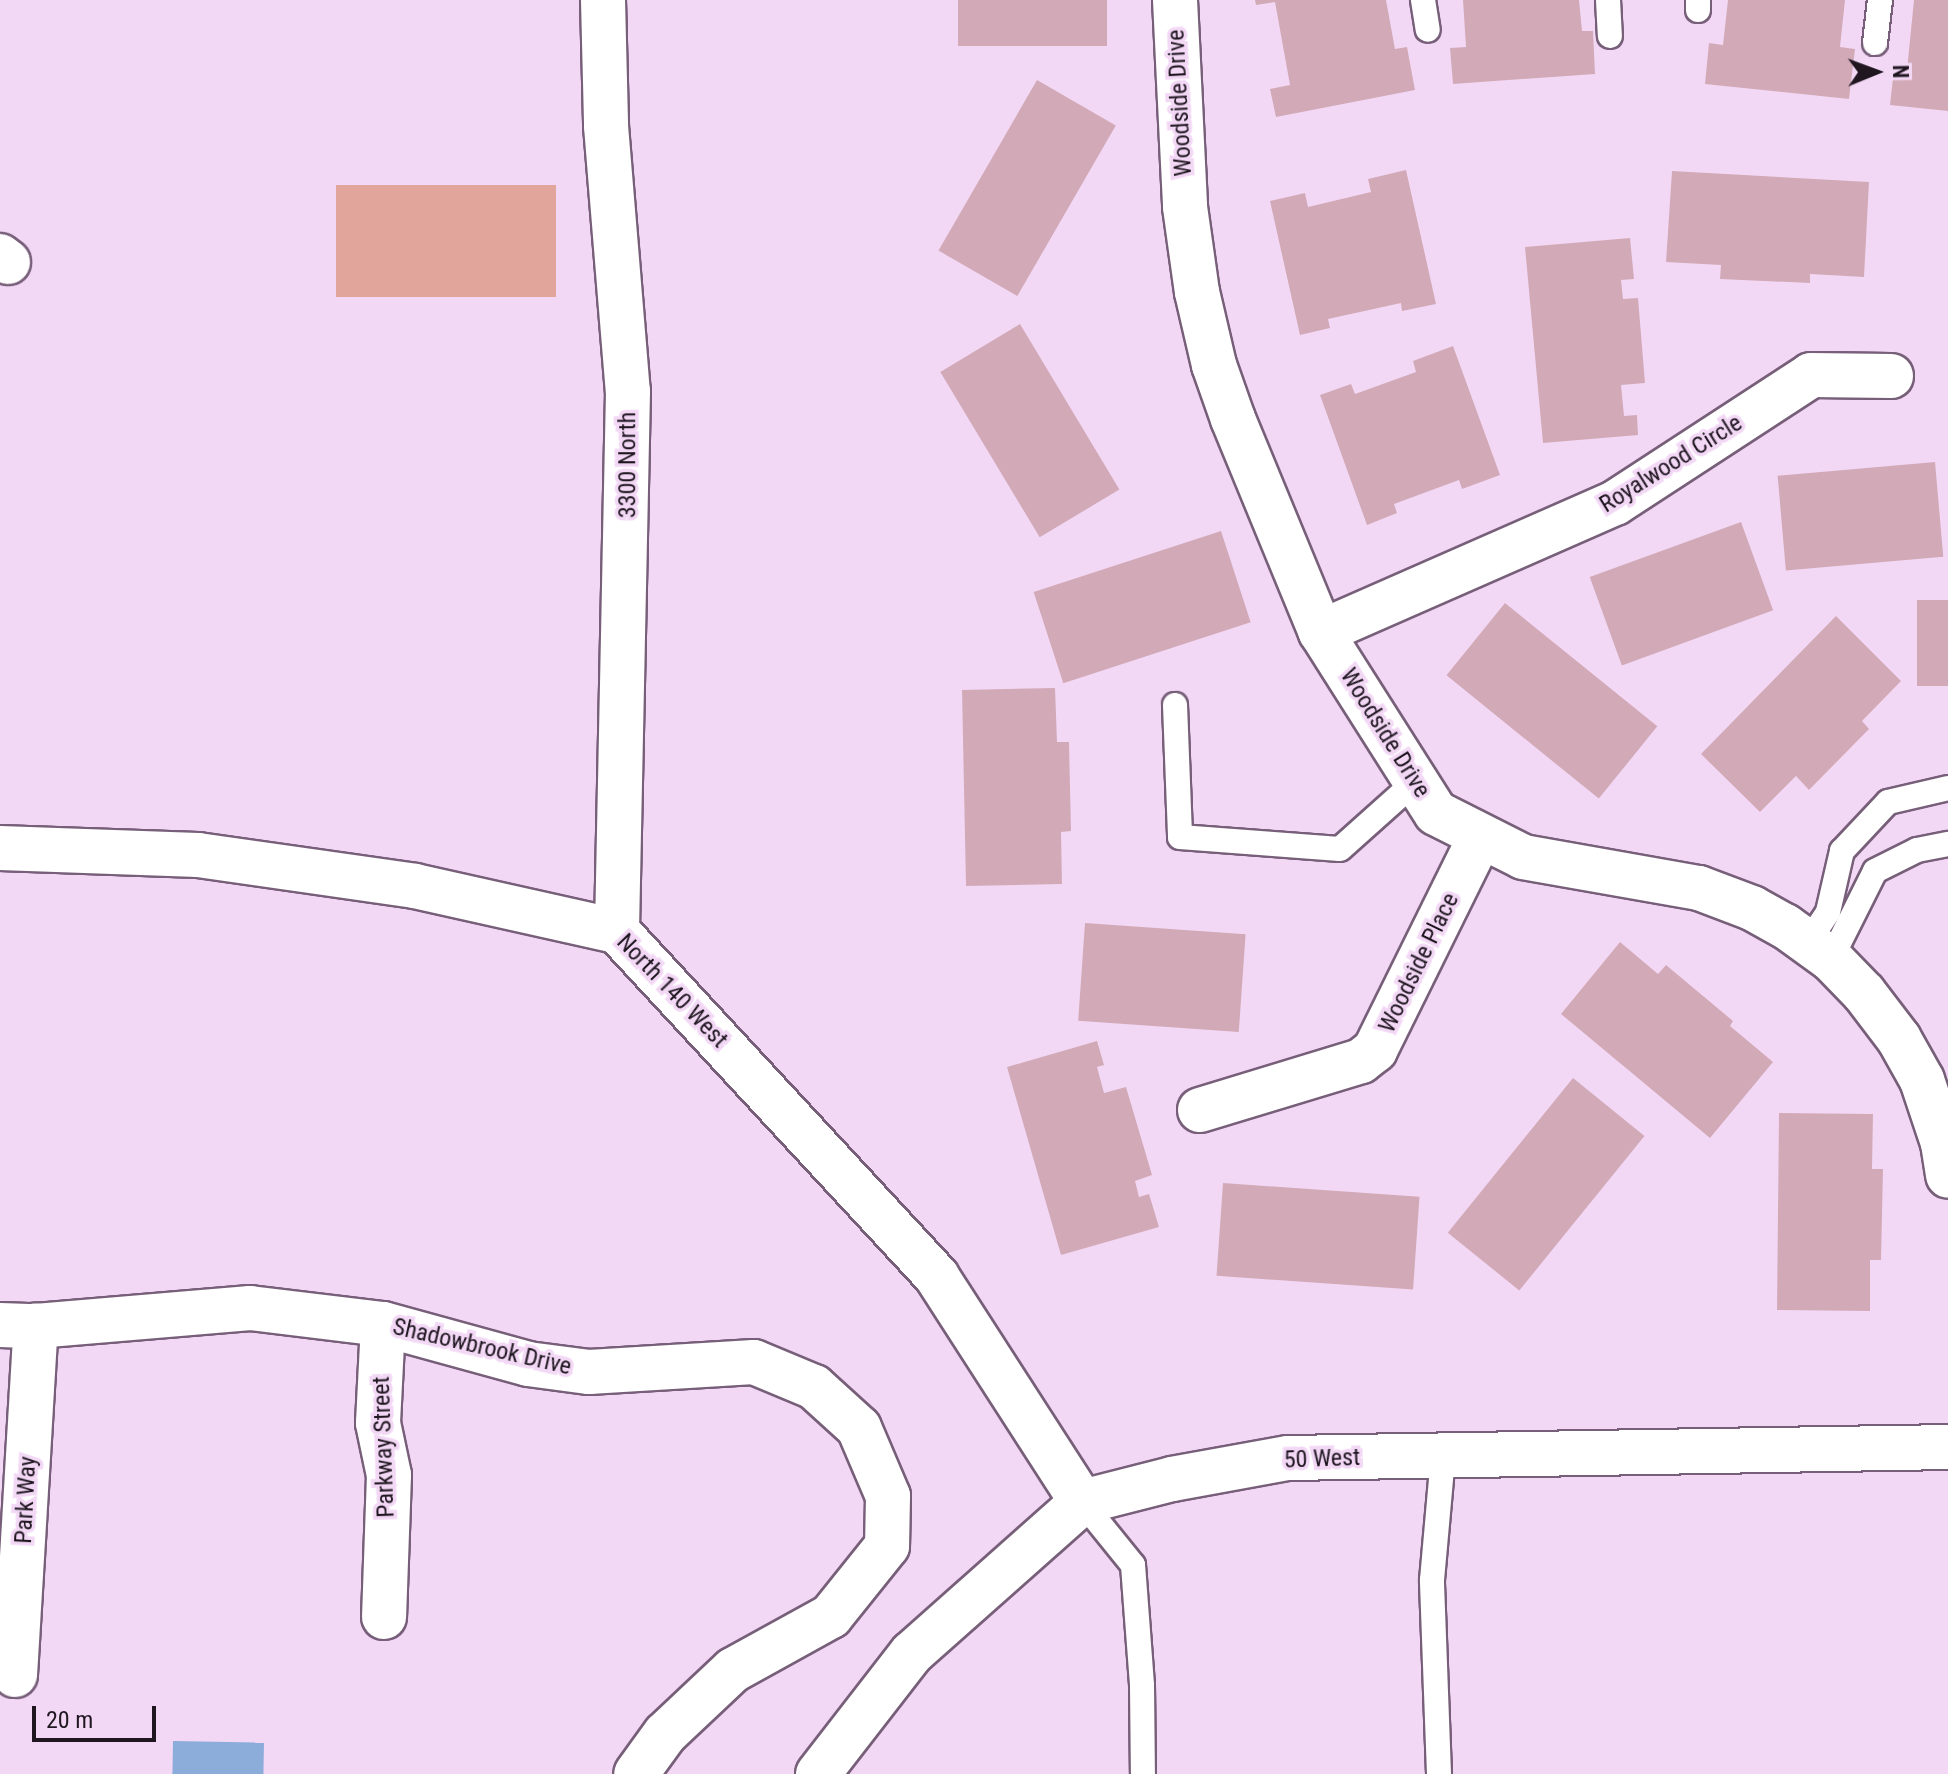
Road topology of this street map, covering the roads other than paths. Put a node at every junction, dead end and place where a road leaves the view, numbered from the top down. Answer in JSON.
{"nodes":[{"id":1,"x":603,"y":0,"type":"edge"},
{"id":2,"x":1175,"y":0,"type":"edge"},
{"id":3,"x":1423,"y":0,"type":"edge"},
{"id":4,"x":1608,"y":0,"type":"edge"},
{"id":5,"x":1880,"y":0,"type":"edge"},
{"id":6,"x":1428,"y":30,"type":"dead end"},
{"id":7,"x":1610,"y":36,"type":"dead end"},
{"id":8,"x":1875,"y":43,"type":"dead end"},
{"id":9,"x":1891,"y":376,"type":"dead end"},
{"id":10,"x":1321,"y":632,"type":"junction"},
{"id":11,"x":1175,"y":705,"type":"dead end"},
{"id":12,"x":1416,"y":781,"type":"junction"},
{"id":13,"x":1948,"y":788,"type":"edge"},
{"id":14,"x":1480,"y":838,"type":"junction"},
{"id":15,"x":1948,"y":844,"type":"edge"},
{"id":16,"x":0,"y":848,"type":"edge"},
{"id":17,"x":617,"y":931,"type":"junction"},
{"id":18,"x":1819,"y":951,"type":"junction"},
{"id":19,"x":1200,"y":1110,"type":"dead end"},
{"id":20,"x":1948,"y":1176,"type":"edge"},
{"id":21,"x":383,"y":1324,"type":"junction"},
{"id":22,"x":18,"y":1325,"type":"edge"},
{"id":23,"x":1948,"y":1447,"type":"edge"},
{"id":24,"x":1443,"y":1456,"type":"junction"},
{"id":25,"x":1082,"y":1502,"type":"junction"},
{"id":26,"x":384,"y":1617,"type":"dead end"},
{"id":27,"x":15,"y":1675,"type":"dead end"},
{"id":28,"x":636,"y":1774,"type":"edge"},
{"id":29,"x":818,"y":1774,"type":"edge"},
{"id":30,"x":1143,"y":1774,"type":"edge"},
{"id":31,"x":1439,"y":1774,"type":"edge"}],
"edges":[{"from":1,"to":17,"type":"street","name":"3300 North"},
{"from":2,"to":10,"type":"street","name":"Woodside Drive"},
{"from":3,"to":6,"type":"lane"},
{"from":4,"to":7,"type":"lane"},
{"from":5,"to":8,"type":"lane"},
{"from":9,"to":10,"type":"street","name":"Royalwood Circle"},
{"from":10,"to":12,"type":"street","name":"Woodside Drive"},
{"from":11,"to":12,"type":"lane"},
{"from":12,"to":14,"type":"street","name":"Woodside Drive"},
{"from":13,"to":18,"type":"lane"},
{"from":14,"to":18,"type":"street","name":"Woodside Drive"},
{"from":14,"to":19,"type":"street","name":"Woodside Place"},
{"from":15,"to":18,"type":"lane"},
{"from":16,"to":17,"type":"street","name":"North 140 West"},
{"from":17,"to":25,"type":"street","name":"North 140 West"},
{"from":18,"to":20,"type":"street","name":"Woodside Drive"},
{"from":21,"to":22,"type":"street","name":"Shadowbrook Drive"},
{"from":21,"to":26,"type":"street","name":"Parkway Street"},
{"from":21,"to":28,"type":"street","name":"Shadowbrook Drive"},
{"from":22,"to":27,"type":"street","name":"Park Way"},
{"from":23,"to":24,"type":"street","name":"50 West"},
{"from":24,"to":25,"type":"street","name":"50 West"},
{"from":24,"to":31,"type":"lane"},
{"from":25,"to":29,"type":"street","name":"50 West"},
{"from":25,"to":30,"type":"lane"}]}
